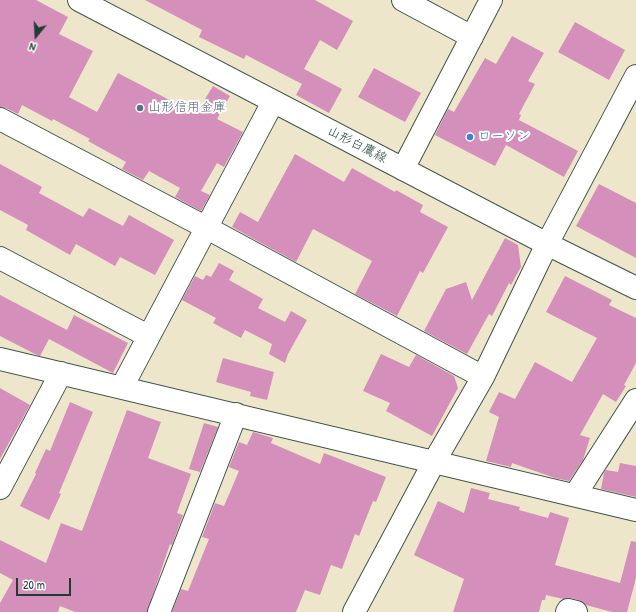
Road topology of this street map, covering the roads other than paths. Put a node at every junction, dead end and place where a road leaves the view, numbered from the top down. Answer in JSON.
{"nodes":[{"id":1,"x":79,"y":0,"type":"edge"},
{"id":2,"x":403,"y":0,"type":"edge"},
{"id":3,"x":491,"y":0,"type":"edge"},
{"id":4,"x":472,"y":37,"type":"junction"},
{"id":5,"x":636,"y":76,"type":"edge"},
{"id":6,"x":273,"y":102,"type":"junction"},
{"id":7,"x":0,"y":119,"type":"edge"},
{"id":8,"x":404,"y":169,"type":"junction"},
{"id":9,"x":207,"y":228,"type":"junction"},
{"id":10,"x":547,"y":244,"type":"junction"},
{"id":11,"x":0,"y":258,"type":"edge"},
{"id":12,"x":636,"y":288,"type":"edge"},
{"id":13,"x":148,"y":336,"type":"junction"},
{"id":14,"x":0,"y":359,"type":"edge"},
{"id":15,"x":61,"y":373,"type":"junction"},
{"id":16,"x":483,"y":377,"type":"junction"},
{"id":17,"x":122,"y":387,"type":"junction"},
{"id":18,"x":636,"y":400,"type":"edge"},
{"id":19,"x":236,"y":414,"type":"junction"},
{"id":20,"x":434,"y":462,"type":"junction"},
{"id":21,"x":0,"y":488,"type":"edge"},
{"id":22,"x":575,"y":494,"type":"junction"},
{"id":23,"x":636,"y":510,"type":"edge"},
{"id":24,"x":159,"y":612,"type":"edge"},
{"id":25,"x":354,"y":612,"type":"edge"},
{"id":26,"x":567,"y":612,"type":"edge"},
{"id":27,"x":576,"y":612,"type":"edge"}],
"edges":[{"from":1,"to":6,"type":"main road","name":"山形白鷹線"},
{"from":2,"to":4,"type":"main road"},
{"from":3,"to":4,"type":"main road"},
{"from":4,"to":8,"type":"main road"},
{"from":5,"to":10,"type":"main road"},
{"from":6,"to":8,"type":"main road","name":"山形白鷹線"},
{"from":6,"to":9,"type":"main road"},
{"from":7,"to":9,"type":"main road"},
{"from":8,"to":10,"type":"main road","name":"山形白鷹線"},
{"from":9,"to":13,"type":"main road"},
{"from":9,"to":16,"type":"main road"},
{"from":10,"to":12,"type":"main road","name":"山形白鷹線"},
{"from":10,"to":16,"type":"main road"},
{"from":11,"to":13,"type":"main road"},
{"from":13,"to":17,"type":"main road"},
{"from":14,"to":15,"type":"main road"},
{"from":15,"to":17,"type":"main road"},
{"from":15,"to":21,"type":"main road"},
{"from":16,"to":20,"type":"main road"},
{"from":17,"to":19,"type":"main road"},
{"from":18,"to":22,"type":"main road"},
{"from":19,"to":20,"type":"main road"},
{"from":19,"to":24,"type":"main road"},
{"from":20,"to":22,"type":"main road"},
{"from":20,"to":25,"type":"main road"},
{"from":22,"to":23,"type":"main road"},
{"from":26,"to":27,"type":"main road"}]}
